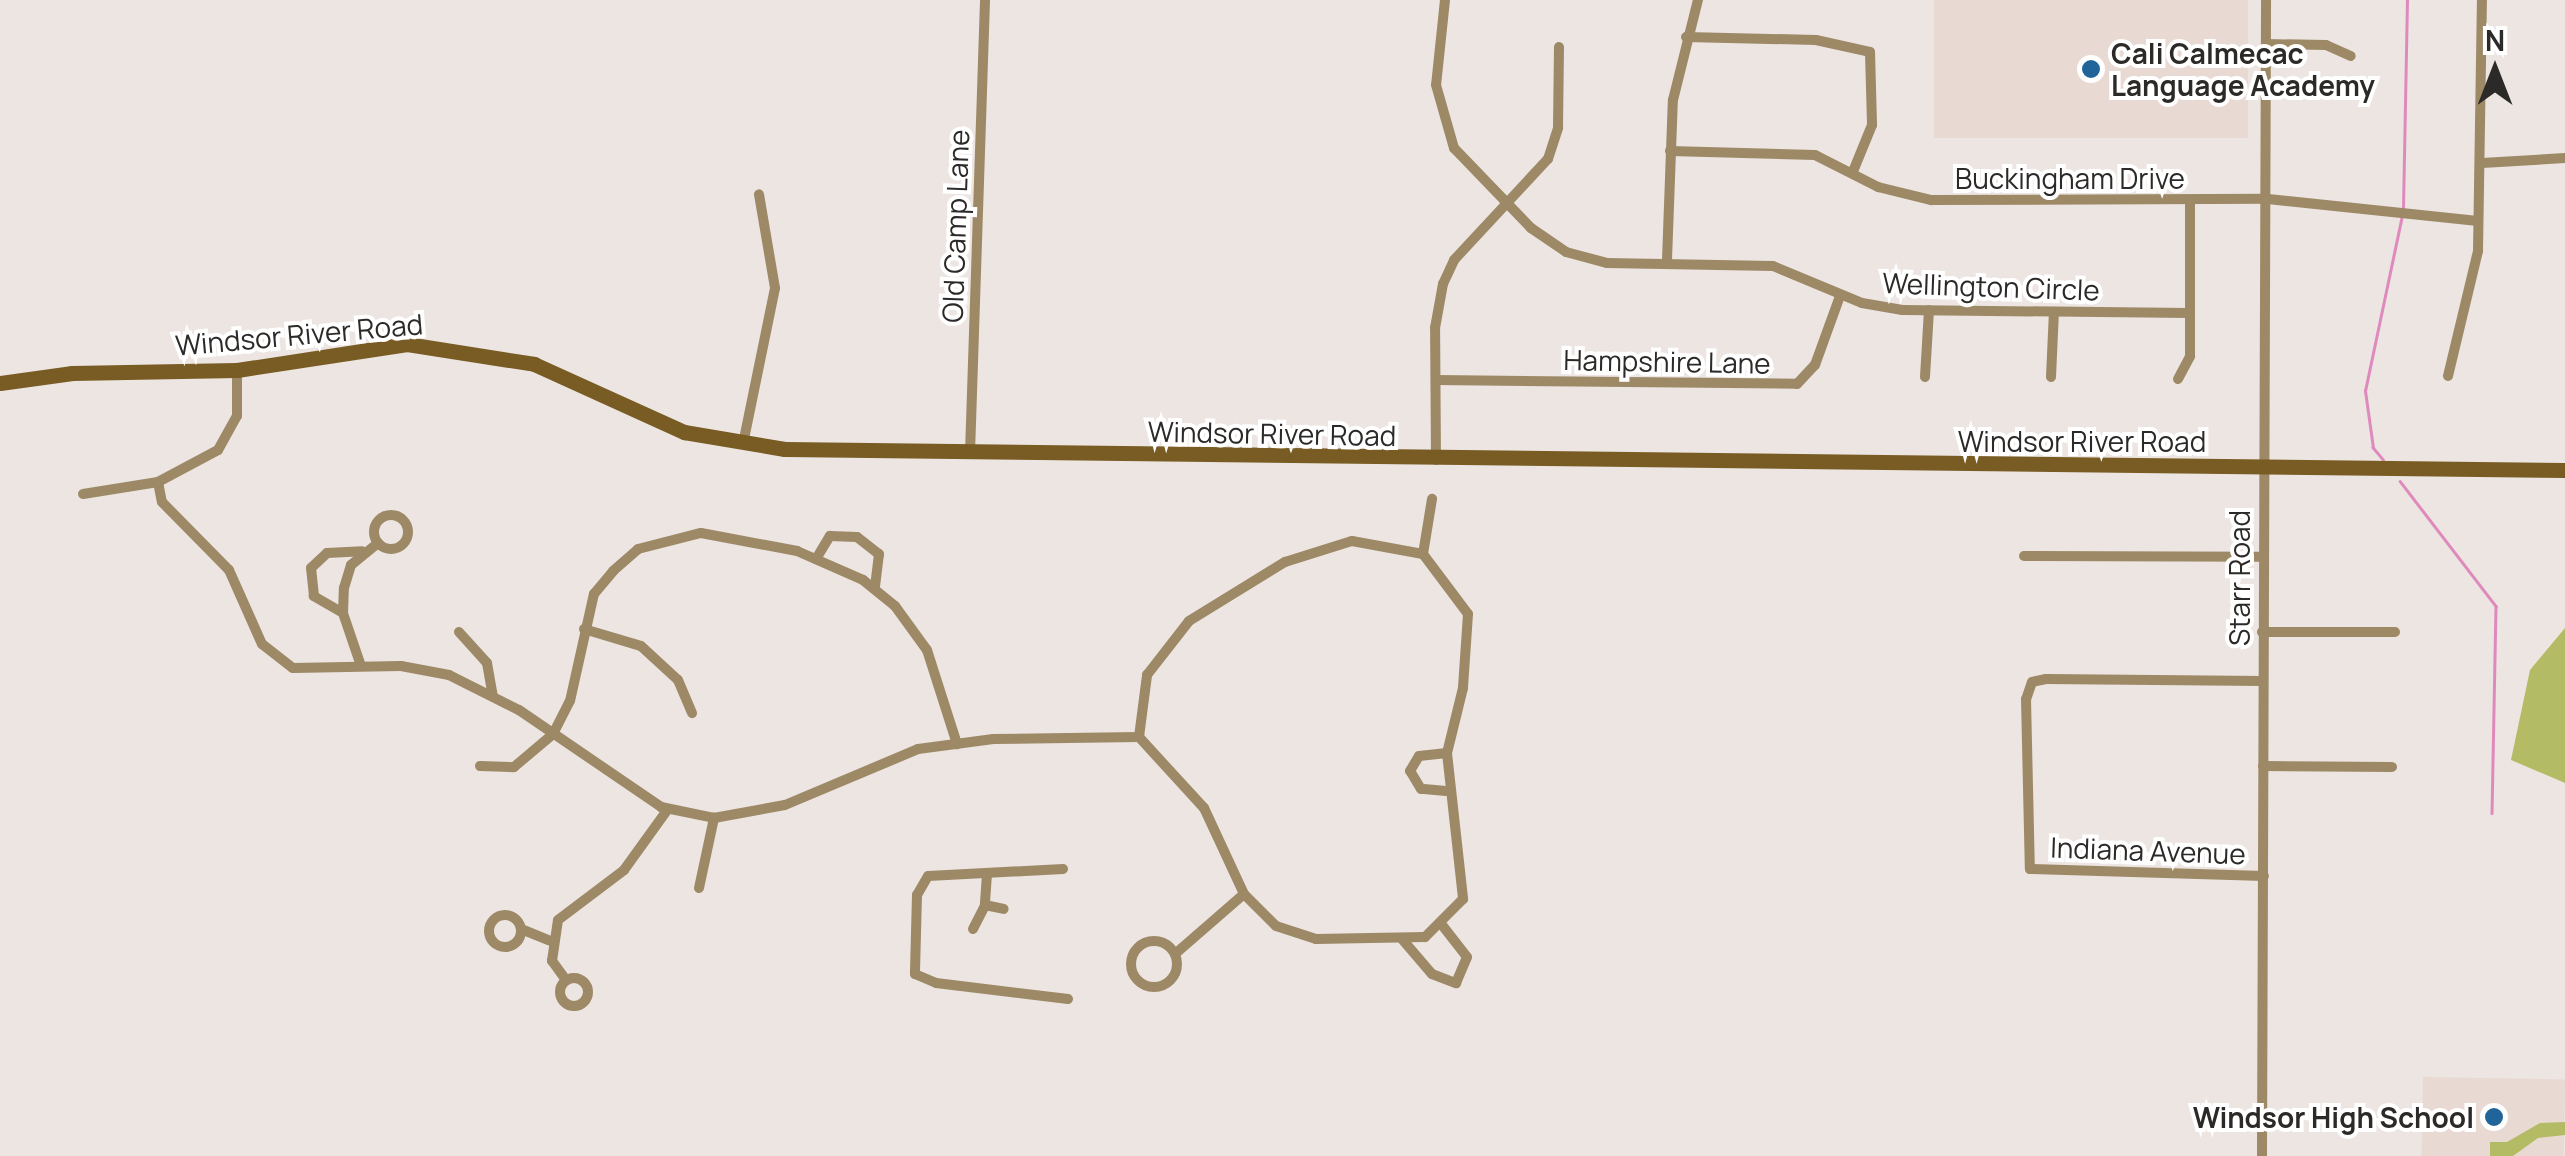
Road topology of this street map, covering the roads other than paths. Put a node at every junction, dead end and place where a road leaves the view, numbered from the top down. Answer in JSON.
{"nodes":[{"id":1,"x":985,"y":0,"type":"edge"},
{"id":2,"x":1445,"y":0,"type":"edge"},
{"id":3,"x":1698,"y":0,"type":"edge"},
{"id":4,"x":2266,"y":0,"type":"edge"},
{"id":5,"x":2482,"y":0,"type":"edge"},
{"id":6,"x":1686,"y":37,"type":"junction"},
{"id":7,"x":2266,"y":44,"type":"junction"},
{"id":8,"x":1559,"y":47,"type":"dead end"},
{"id":9,"x":2351,"y":56,"type":"dead end"},
{"id":10,"x":1670,"y":150,"type":"junction"},
{"id":11,"x":2565,"y":158,"type":"edge"},
{"id":12,"x":2482,"y":163,"type":"junction"},
{"id":13,"x":1854,"y":169,"type":"junction"},
{"id":14,"x":759,"y":194,"type":"dead end"},
{"id":15,"x":2268,"y":199,"type":"junction"},
{"id":16,"x":2190,"y":201,"type":"junction"},
{"id":17,"x":1508,"y":206,"type":"junction"},
{"id":18,"x":2478,"y":221,"type":"junction"},
{"id":19,"x":1668,"y":260,"type":"junction"},
{"id":20,"x":1840,"y":296,"type":"junction"},
{"id":21,"x":1930,"y":310,"type":"junction"},
{"id":22,"x":2054,"y":312,"type":"junction"},
{"id":23,"x":2190,"y":313,"type":"junction"},
{"id":24,"x":238,"y":370,"type":"junction"},
{"id":25,"x":2448,"y":376,"type":"dead end"},
{"id":26,"x":1925,"y":377,"type":"dead end"},
{"id":27,"x":2051,"y":377,"type":"dead end"},
{"id":28,"x":2178,"y":379,"type":"dead end"},
{"id":29,"x":1436,"y":380,"type":"junction"},
{"id":30,"x":0,"y":383,"type":"edge"},
{"id":31,"x":743,"y":445,"type":"junction"},
{"id":32,"x":970,"y":453,"type":"junction"},
{"id":33,"x":1436,"y":460,"type":"junction"},
{"id":34,"x":2262,"y":466,"type":"junction"},
{"id":35,"x":2565,"y":470,"type":"edge"},
{"id":36,"x":158,"y":482,"type":"junction"},
{"id":37,"x":83,"y":494,"type":"dead end"},
{"id":38,"x":1432,"y":499,"type":"dead end"},
{"id":39,"x":378,"y":543,"type":"dead end"},
{"id":40,"x":362,"y":552,"type":"junction"},
{"id":41,"x":1423,"y":554,"type":"junction"},
{"id":42,"x":2024,"y":556,"type":"dead end"},
{"id":43,"x":2261,"y":558,"type":"junction"},
{"id":44,"x":816,"y":559,"type":"junction"},
{"id":45,"x":874,"y":590,"type":"junction"},
{"id":46,"x":342,"y":613,"type":"junction"},
{"id":47,"x":584,"y":630,"type":"junction"},
{"id":48,"x":459,"y":632,"type":"dead end"},
{"id":49,"x":2262,"y":632,"type":"junction"},
{"id":50,"x":2394,"y":632,"type":"dead end"},
{"id":51,"x":361,"y":666,"type":"junction"},
{"id":52,"x":2262,"y":681,"type":"junction"},
{"id":53,"x":493,"y":696,"type":"junction"},
{"id":54,"x":692,"y":713,"type":"dead end"},
{"id":55,"x":552,"y":734,"type":"junction"},
{"id":56,"x":1138,"y":737,"type":"junction"},
{"id":57,"x":957,"y":744,"type":"junction"},
{"id":58,"x":1447,"y":753,"type":"junction"},
{"id":59,"x":480,"y":766,"type":"dead end"},
{"id":60,"x":2264,"y":766,"type":"junction"},
{"id":61,"x":2392,"y":767,"type":"dead end"},
{"id":62,"x":1446,"y":792,"type":"junction"},
{"id":63,"x":668,"y":809,"type":"junction"},
{"id":64,"x":714,"y":818,"type":"junction"},
{"id":65,"x":1063,"y":869,"type":"dead end"},
{"id":66,"x":987,"y":874,"type":"junction"},
{"id":67,"x":2264,"y":876,"type":"junction"},
{"id":68,"x":699,"y":888,"type":"dead end"},
{"id":69,"x":1244,"y":894,"type":"junction"},
{"id":70,"x":985,"y":905,"type":"junction"},
{"id":71,"x":1004,"y":909,"type":"dead end"},
{"id":72,"x":1442,"y":925,"type":"junction"},
{"id":73,"x":521,"y":929,"type":"dead end"},
{"id":74,"x":973,"y":929,"type":"dead end"},
{"id":75,"x":1402,"y":939,"type":"junction"},
{"id":76,"x":550,"y":940,"type":"junction"},
{"id":77,"x":1175,"y":954,"type":"junction"},
{"id":78,"x":566,"y":980,"type":"dead end"},
{"id":79,"x":1068,"y":999,"type":"dead end"},
{"id":80,"x":2262,"y":1156,"type":"edge"}],
"edges":[{"from":1,"to":32,"type":"street","name":"Old Camp Lane"},
{"from":2,"to":17,"type":"street","name":"Wellington Circle"},
{"from":3,"to":6,"type":"street"},
{"from":4,"to":7,"type":"street","name":"Starr Road"},
{"from":5,"to":12,"type":"street"},
{"from":6,"to":10,"type":"street"},
{"from":6,"to":13,"type":"street"},
{"from":7,"to":9,"type":"street"},
{"from":7,"to":15,"type":"street","name":"Starr Road"},
{"from":8,"to":17,"type":"street"},
{"from":10,"to":13,"type":"street","name":"Buckingham Drive"},
{"from":10,"to":19,"type":"street"},
{"from":11,"to":12,"type":"street"},
{"from":12,"to":18,"type":"street"},
{"from":13,"to":16,"type":"street","name":"Buckingham Drive"},
{"from":14,"to":31,"type":"street"},
{"from":15,"to":16,"type":"street","name":"Buckingham Drive"},
{"from":15,"to":18,"type":"street","name":"Buckingham Drive"},
{"from":15,"to":34,"type":"street","name":"Starr Road"},
{"from":16,"to":23,"type":"street"},
{"from":17,"to":19,"type":"street","name":"Wellington Circle"},
{"from":17,"to":29,"type":"street"},
{"from":18,"to":25,"type":"street"},
{"from":19,"to":20,"type":"street","name":"Wellington Circle"},
{"from":20,"to":21,"type":"street","name":"Wellington Circle"},
{"from":20,"to":29,"type":"street","name":"Hampshire Lane"},
{"from":21,"to":22,"type":"street","name":"Wellington Circle"},
{"from":21,"to":26,"type":"street"},
{"from":22,"to":23,"type":"street","name":"Wellington Circle"},
{"from":22,"to":27,"type":"street"},
{"from":23,"to":28,"type":"street"},
{"from":24,"to":30,"type":"main road","name":"Windsor River Road"},
{"from":24,"to":31,"type":"main road","name":"Windsor River Road"},
{"from":24,"to":36,"type":"street"},
{"from":29,"to":33,"type":"street"},
{"from":31,"to":32,"type":"main road","name":"Windsor River Road"},
{"from":32,"to":33,"type":"main road","name":"Windsor River Road"},
{"from":33,"to":34,"type":"main road","name":"Windsor River Road"},
{"from":34,"to":35,"type":"main road","name":"Windsor River Road"},
{"from":34,"to":43,"type":"street","name":"Starr Road"},
{"from":36,"to":37,"type":"street"},
{"from":36,"to":51,"type":"street"},
{"from":38,"to":41,"type":"street"},
{"from":39,"to":40,"type":"street"},
{"from":40,"to":46,"type":"street"},
{"from":40,"to":46,"type":"street"},
{"from":41,"to":56,"type":"street"},
{"from":41,"to":58,"type":"street"},
{"from":42,"to":43,"type":"street"},
{"from":43,"to":49,"type":"street","name":"Starr Road"},
{"from":44,"to":45,"type":"street"},
{"from":44,"to":45,"type":"street"},
{"from":44,"to":47,"type":"street"},
{"from":45,"to":57,"type":"street"},
{"from":46,"to":51,"type":"street"},
{"from":47,"to":54,"type":"street"},
{"from":47,"to":55,"type":"street"},
{"from":48,"to":53,"type":"street"},
{"from":49,"to":50,"type":"street"},
{"from":49,"to":52,"type":"street","name":"Starr Road"},
{"from":51,"to":53,"type":"street"},
{"from":52,"to":60,"type":"street","name":"Starr Road"},
{"from":52,"to":67,"type":"street","name":"Indiana Avenue"},
{"from":53,"to":55,"type":"street"},
{"from":55,"to":59,"type":"street"},
{"from":55,"to":63,"type":"street"},
{"from":56,"to":57,"type":"street"},
{"from":56,"to":69,"type":"street"},
{"from":57,"to":64,"type":"street"},
{"from":58,"to":62,"type":"street"},
{"from":58,"to":62,"type":"street"},
{"from":60,"to":61,"type":"street"},
{"from":60,"to":67,"type":"street","name":"Starr Road"},
{"from":62,"to":72,"type":"street"},
{"from":63,"to":64,"type":"street"},
{"from":63,"to":76,"type":"street"},
{"from":64,"to":68,"type":"street"},
{"from":65,"to":66,"type":"street"},
{"from":66,"to":70,"type":"street"},
{"from":66,"to":79,"type":"street"},
{"from":67,"to":80,"type":"street","name":"Starr Road"},
{"from":69,"to":75,"type":"street"},
{"from":69,"to":77,"type":"street"},
{"from":70,"to":71,"type":"street"},
{"from":70,"to":74,"type":"street"},
{"from":72,"to":75,"type":"street"},
{"from":72,"to":75,"type":"street"},
{"from":73,"to":76,"type":"street"},
{"from":76,"to":78,"type":"street"},
{"from":77,"to":77,"type":"street"}]}
